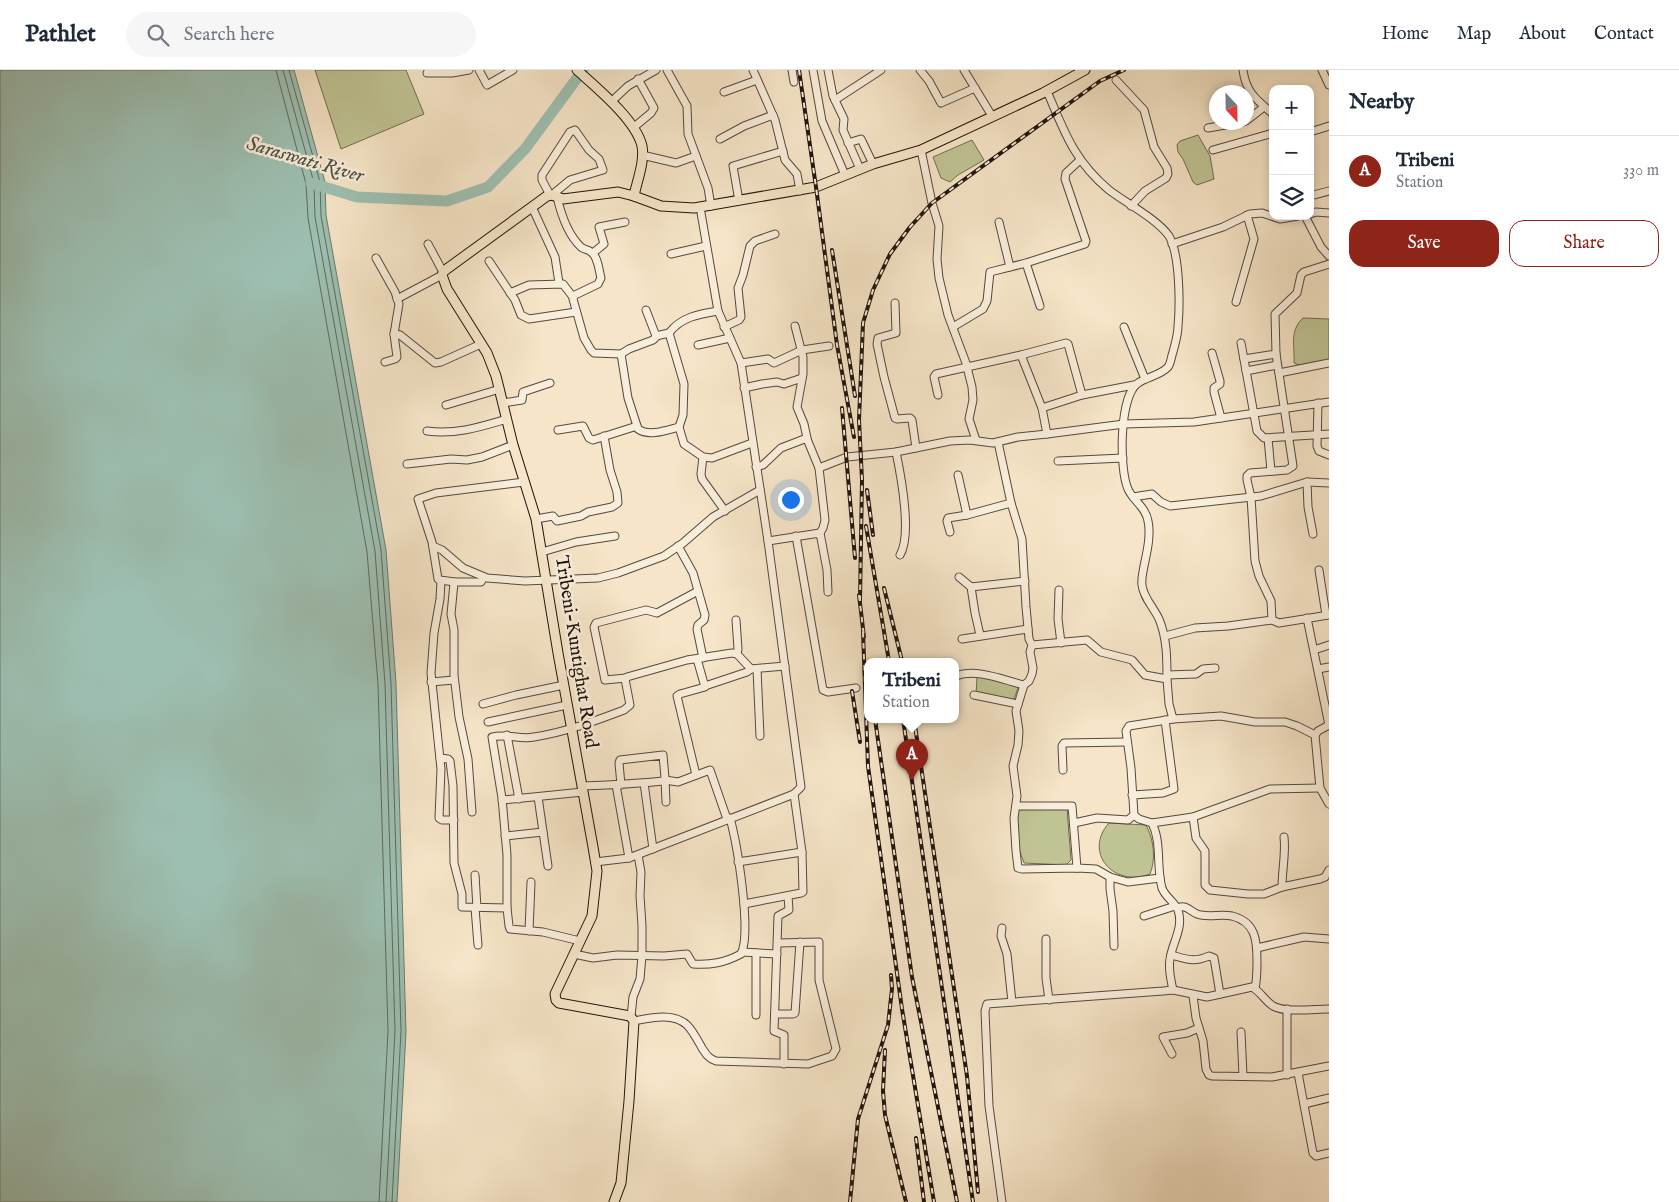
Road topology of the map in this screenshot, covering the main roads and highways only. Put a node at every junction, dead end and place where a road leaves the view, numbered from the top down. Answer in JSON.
{"nodes":[{"id":1,"x":577,"y":70,"type":"edge"},
{"id":2,"x":1085,"y":70,"type":"edge"},
{"id":3,"x":634,"y":196,"type":"junction"},
{"id":4,"x":614,"y":1202,"type":"edge"}],
"edges":[{"from":1,"to":3,"type":"main road"},
{"from":2,"to":3,"type":"main road"},
{"from":3,"to":4,"type":"main road","name":"Tribeni-Kuntighat Road"}]}
